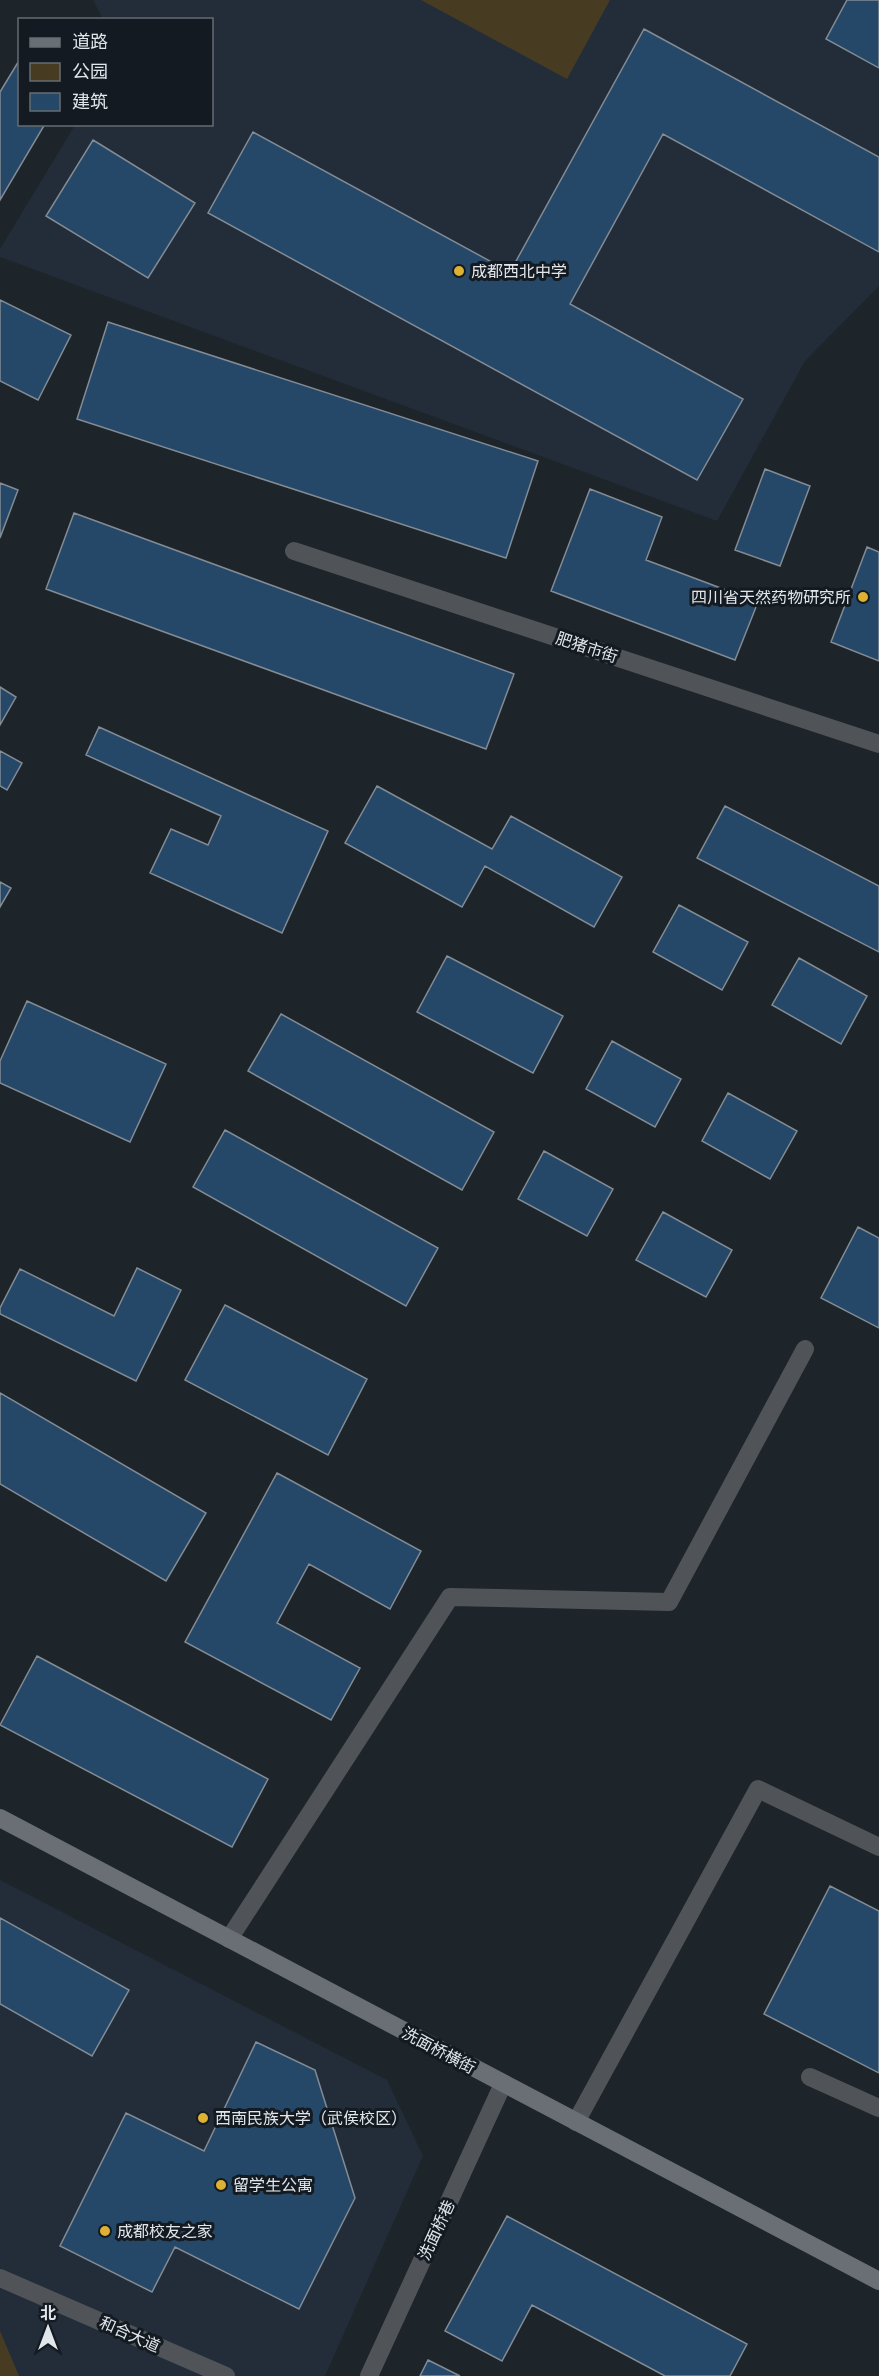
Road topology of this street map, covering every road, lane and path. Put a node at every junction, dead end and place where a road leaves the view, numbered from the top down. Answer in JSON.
{"nodes":[{"id":1,"x":294,"y":551,"type":"dead end"},
{"id":2,"x":879,"y":744,"type":"edge"},
{"id":3,"x":805,"y":1349,"type":"dead end"},
{"id":4,"x":0,"y":1818,"type":"edge"},
{"id":5,"x":879,"y":1847,"type":"edge"},
{"id":6,"x":229,"y":1939,"type":"junction"},
{"id":7,"x":810,"y":2077,"type":"dead end"},
{"id":8,"x":503,"y":2084,"type":"junction"},
{"id":9,"x":879,"y":2108,"type":"edge"},
{"id":10,"x":576,"y":2122,"type":"junction"},
{"id":11,"x":0,"y":2278,"type":"edge"},
{"id":12,"x":879,"y":2281,"type":"edge"},
{"id":13,"x":226,"y":2376,"type":"edge"},
{"id":14,"x":369,"y":2376,"type":"edge"}],
"edges":[{"from":1,"to":2,"type":"street","name":"肥猪市街"},
{"from":3,"to":6,"type":"street"},
{"from":4,"to":6,"type":"street","name":"洗面桥横街"},
{"from":5,"to":10,"type":"street"},
{"from":6,"to":8,"type":"street","name":"洗面桥横街"},
{"from":7,"to":9,"type":"street"},
{"from":8,"to":10,"type":"street","name":"洗面桥横街"},
{"from":8,"to":14,"type":"street","name":"洗面桥巷"},
{"from":10,"to":12,"type":"street","name":"洗面桥横街"},
{"from":11,"to":13,"type":"street","name":"和合大道"}]}
